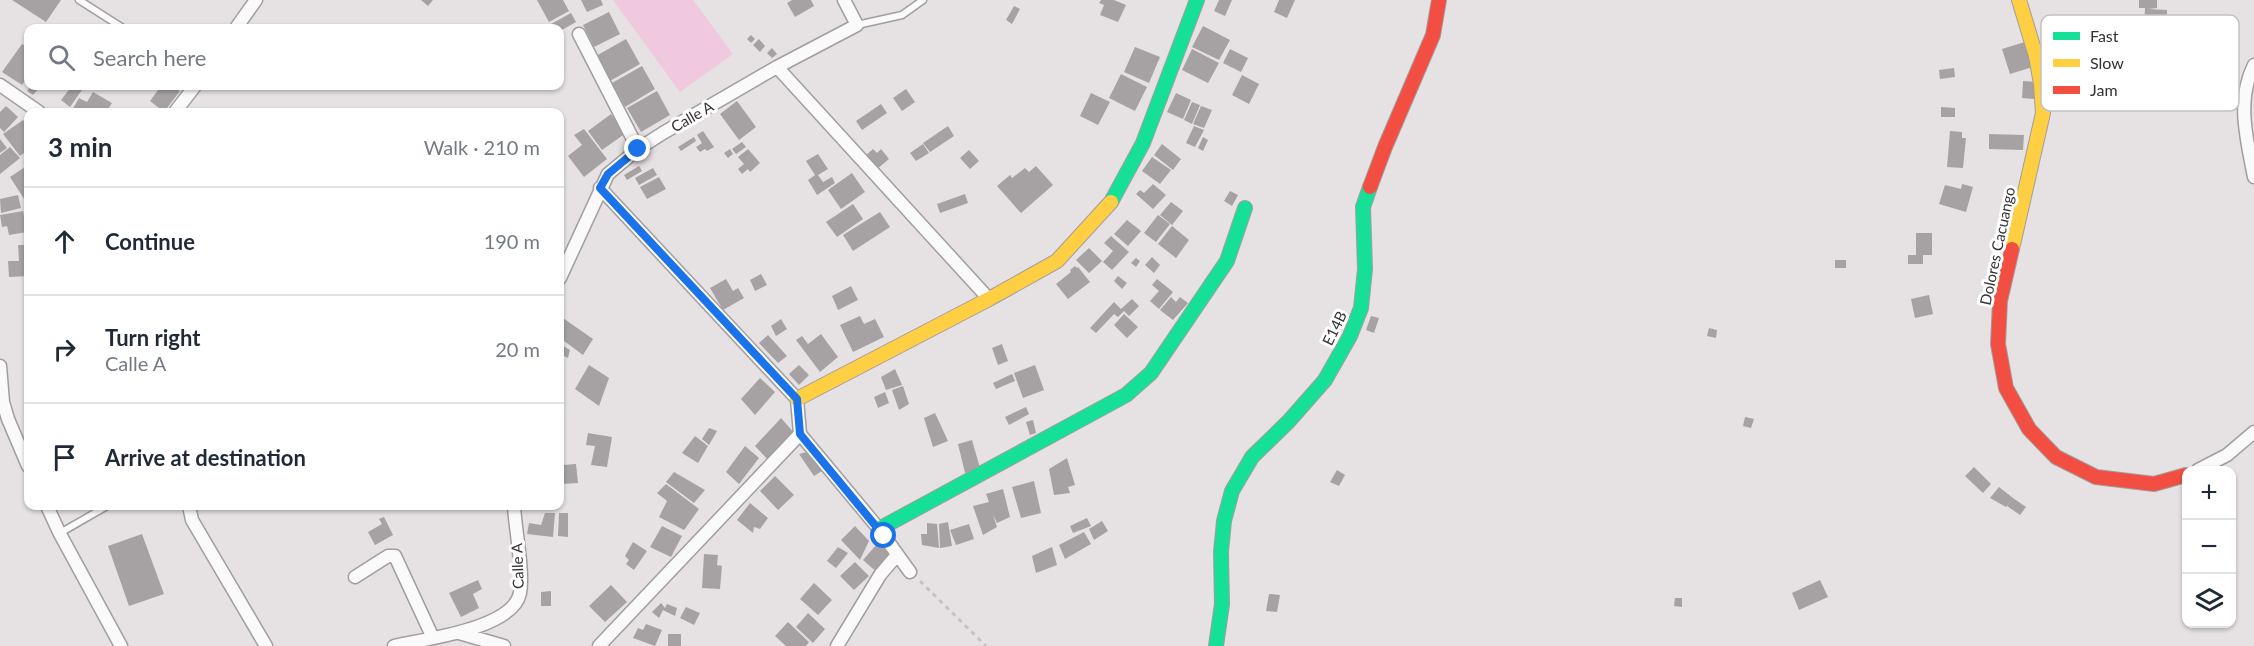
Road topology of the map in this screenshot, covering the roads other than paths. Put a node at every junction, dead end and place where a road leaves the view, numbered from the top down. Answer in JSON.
{"nodes":[{"id":1,"x":79,"y":0,"type":"edge"},
{"id":2,"x":256,"y":0,"type":"edge"},
{"id":3,"x":844,"y":0,"type":"edge"},
{"id":4,"x":923,"y":0,"type":"edge"},
{"id":5,"x":1197,"y":0,"type":"edge"},
{"id":6,"x":1439,"y":0,"type":"edge"},
{"id":7,"x":2019,"y":0,"type":"edge"},
{"id":8,"x":117,"y":24,"type":"edge"},
{"id":9,"x":239,"y":24,"type":"edge"},
{"id":10,"x":857,"y":25,"type":"junction"},
{"id":11,"x":579,"y":34,"type":"dead end"},
{"id":12,"x":2254,"y":65,"type":"edge"},
{"id":13,"x":777,"y":67,"type":"junction"},
{"id":14,"x":2041,"y":77,"type":"edge"},
{"id":15,"x":0,"y":85,"type":"edge"},
{"id":16,"x":192,"y":90,"type":"edge"},
{"id":17,"x":33,"y":108,"type":"edge"},
{"id":18,"x":178,"y":108,"type":"edge"},
{"id":19,"x":2043,"y":111,"type":"edge"},
{"id":20,"x":638,"y":149,"type":"junction"},
{"id":21,"x":2254,"y":177,"type":"edge"},
{"id":22,"x":600,"y":188,"type":"junction"},
{"id":23,"x":1245,"y":208,"type":"dead end"},
{"id":24,"x":564,"y":269,"type":"edge"},
{"id":25,"x":989,"y":299,"type":"junction"},
{"id":26,"x":0,"y":366,"type":"edge"},
{"id":27,"x":797,"y":399,"type":"junction"},
{"id":28,"x":2254,"y":432,"type":"edge"},
{"id":29,"x":800,"y":434,"type":"junction"},
{"id":30,"x":24,"y":457,"type":"edge"},
{"id":31,"x":2207,"y":466,"type":"edge"},
{"id":32,"x":2182,"y":476,"type":"edge"},
{"id":33,"x":49,"y":510,"type":"edge"},
{"id":34,"x":100,"y":510,"type":"edge"},
{"id":35,"x":190,"y":510,"type":"edge"},
{"id":36,"x":514,"y":510,"type":"edge"},
{"id":37,"x":879,"y":529,"type":"junction"},
{"id":38,"x":60,"y":534,"type":"junction"},
{"id":39,"x":897,"y":555,"type":"junction"},
{"id":40,"x":910,"y":572,"type":"road end"},
{"id":41,"x":355,"y":577,"type":"dead end"},
{"id":42,"x":459,"y":633,"type":"junction"},
{"id":43,"x":433,"y":638,"type":"junction"},
{"id":44,"x":121,"y":646,"type":"edge"},
{"id":45,"x":266,"y":646,"type":"edge"},
{"id":46,"x":394,"y":646,"type":"edge"},
{"id":47,"x":504,"y":646,"type":"edge"},
{"id":48,"x":598,"y":646,"type":"edge"},
{"id":49,"x":837,"y":646,"type":"edge"},
{"id":50,"x":1216,"y":646,"type":"edge"}],
"edges":[{"from":1,"to":8,"type":"lane"},
{"from":2,"to":9,"type":"street"},
{"from":3,"to":10,"type":"street"},
{"from":4,"to":10,"type":"lane"},
{"from":5,"to":25,"type":"street"},
{"from":6,"to":50,"type":"street","name":"E14B"},
{"from":7,"to":14,"type":"street","name":"Dolores Cacuango"},
{"from":10,"to":13,"type":"street","name":"Calle A"},
{"from":11,"to":20,"type":"street"},
{"from":12,"to":21,"type":"street"},
{"from":13,"to":20,"type":"street","name":"Calle A"},
{"from":13,"to":25,"type":"street"},
{"from":15,"to":17,"type":"street"},
{"from":16,"to":18,"type":"street"},
{"from":19,"to":32,"type":"street","name":"Dolores Cacuango"},
{"from":20,"to":22,"type":"street","name":"Calle A"},
{"from":22,"to":24,"type":"street","name":"Calle A"},
{"from":22,"to":27,"type":"street"},
{"from":23,"to":37,"type":"street"},
{"from":25,"to":27,"type":"street"},
{"from":26,"to":30,"type":"street"},
{"from":27,"to":29,"type":"street"},
{"from":28,"to":31,"type":"street"},
{"from":29,"to":37,"type":"street"},
{"from":29,"to":48,"type":"street"},
{"from":33,"to":38,"type":"street"},
{"from":34,"to":38,"type":"lane"},
{"from":35,"to":45,"type":"street"},
{"from":36,"to":42,"type":"street","name":"Calle A"},
{"from":37,"to":39,"type":"street"},
{"from":38,"to":44,"type":"street"},
{"from":39,"to":40,"type":"street"},
{"from":39,"to":49,"type":"street"},
{"from":41,"to":43,"type":"street"},
{"from":42,"to":43,"type":"street","name":"Calle A"},
{"from":42,"to":47,"type":"street"},
{"from":43,"to":46,"type":"street","name":"Calle A"}]}
